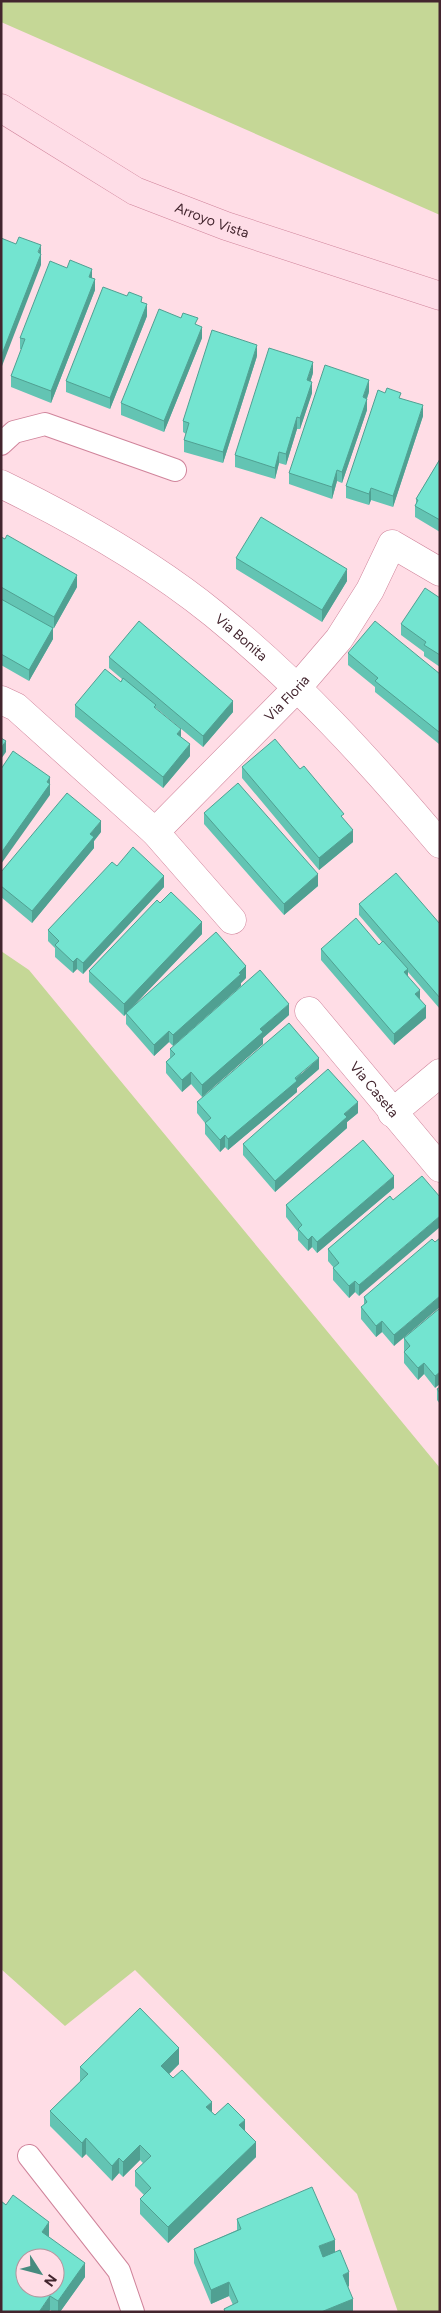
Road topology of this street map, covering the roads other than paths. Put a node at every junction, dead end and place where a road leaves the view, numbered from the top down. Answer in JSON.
{"nodes":[{"id":1,"x":1,"y":108,"type":"edge"},
{"id":2,"x":440,"y":296,"type":"edge"},
{"id":3,"x":1,"y":444,"type":"edge"},
{"id":4,"x":175,"y":470,"type":"dead end"},
{"id":5,"x":1,"y":484,"type":"edge"},
{"id":6,"x":440,"y":572,"type":"edge"},
{"id":7,"x":297,"y":688,"type":"junction"},
{"id":8,"x":1,"y":700,"type":"edge"},
{"id":9,"x":155,"y":832,"type":"junction"},
{"id":10,"x":440,"y":844,"type":"edge"},
{"id":11,"x":232,"y":920,"type":"dead end"},
{"id":12,"x":309,"y":1011,"type":"dead end"},
{"id":13,"x":440,"y":1073,"type":"edge"},
{"id":14,"x":392,"y":1113,"type":"junction"},
{"id":15,"x":440,"y":1168,"type":"edge"},
{"id":16,"x":29,"y":2156,"type":"dead end"},
{"id":17,"x":133,"y":2312,"type":"edge"}],
"edges":[{"from":1,"to":2,"type":"street","name":"Arroyo Vista"},
{"from":3,"to":4,"type":"lane"},
{"from":5,"to":7,"type":"street","name":"Via Bonita"},
{"from":6,"to":7,"type":"street","name":"Via Floria"},
{"from":7,"to":9,"type":"street","name":"Via Floria"},
{"from":7,"to":10,"type":"street","name":"Via Bonita"},
{"from":8,"to":9,"type":"street"},
{"from":9,"to":11,"type":"street"},
{"from":12,"to":14,"type":"street","name":"Via Caseta"},
{"from":13,"to":14,"type":"street"},
{"from":14,"to":15,"type":"street","name":"Via Caseta"},
{"from":16,"to":17,"type":"lane"}]}
